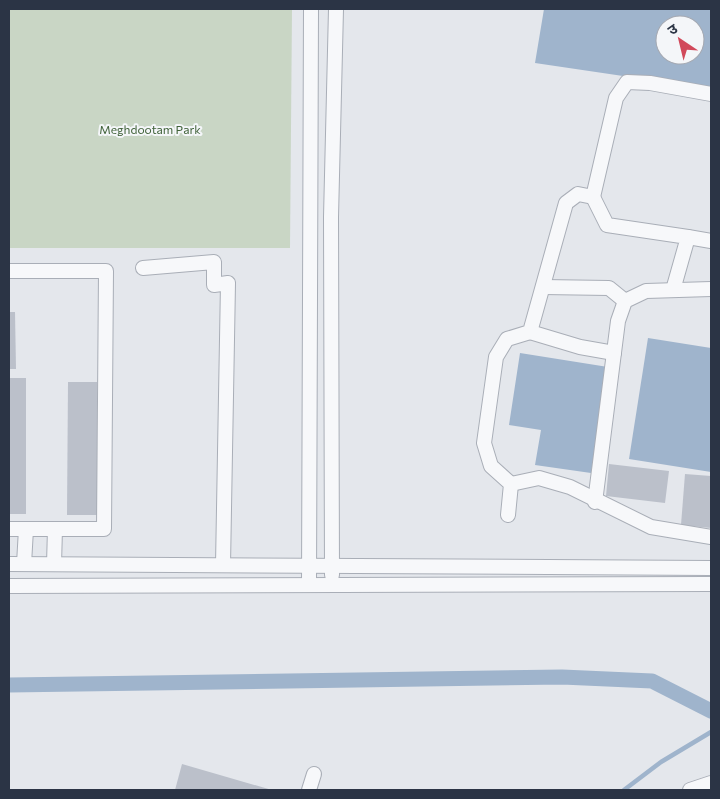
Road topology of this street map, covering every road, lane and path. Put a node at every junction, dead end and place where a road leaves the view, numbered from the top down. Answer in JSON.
{"nodes":[{"id":1,"x":312,"y":9,"type":"edge"},
{"id":2,"x":336,"y":9,"type":"edge"},
{"id":3,"x":711,"y":94,"type":"edge"},
{"id":4,"x":593,"y":197,"type":"junction"},
{"id":5,"x":688,"y":237,"type":"junction"},
{"id":6,"x":711,"y":241,"type":"edge"},
{"id":7,"x":143,"y":268,"type":"dead end"},
{"id":8,"x":9,"y":271,"type":"edge"},
{"id":9,"x":543,"y":287,"type":"junction"},
{"id":10,"x":711,"y":289,"type":"edge"},
{"id":11,"x":673,"y":290,"type":"junction"},
{"id":12,"x":625,"y":301,"type":"junction"},
{"id":13,"x":530,"y":332,"type":"junction"},
{"id":14,"x":614,"y":353,"type":"junction"},
{"id":15,"x":511,"y":484,"type":"junction"},
{"id":16,"x":595,"y":502,"type":"junction"},
{"id":17,"x":508,"y":515,"type":"dead end"},
{"id":18,"x":9,"y":529,"type":"edge"},
{"id":19,"x":26,"y":529,"type":"junction"},
{"id":20,"x":54,"y":529,"type":"junction"},
{"id":21,"x":711,"y":537,"type":"edge"},
{"id":22,"x":9,"y":564,"type":"edge"},
{"id":23,"x":24,"y":564,"type":"junction"},
{"id":24,"x":54,"y":564,"type":"junction"},
{"id":25,"x":223,"y":565,"type":"junction"},
{"id":26,"x":309,"y":566,"type":"junction"},
{"id":27,"x":332,"y":566,"type":"junction"},
{"id":28,"x":711,"y":568,"type":"edge"},
{"id":29,"x":711,"y":584,"type":"edge"},
{"id":30,"x":309,"y":585,"type":"junction"},
{"id":31,"x":332,"y":585,"type":"junction"},
{"id":32,"x":9,"y":586,"type":"edge"},
{"id":33,"x":314,"y":774,"type":"dead end"},
{"id":34,"x":711,"y":784,"type":"edge"},
{"id":35,"x":309,"y":790,"type":"edge"},
{"id":36,"x":690,"y":790,"type":"edge"}],
"edges":[{"from":1,"to":26,"type":"street"},
{"from":2,"to":27,"type":"street"},
{"from":3,"to":4,"type":"street"},
{"from":4,"to":5,"type":"street"},
{"from":4,"to":9,"type":"street"},
{"from":5,"to":6,"type":"street"},
{"from":5,"to":11,"type":"street"},
{"from":7,"to":25,"type":"street"},
{"from":8,"to":20,"type":"street"},
{"from":9,"to":12,"type":"street"},
{"from":9,"to":13,"type":"street"},
{"from":10,"to":11,"type":"street"},
{"from":11,"to":12,"type":"street"},
{"from":12,"to":14,"type":"street"},
{"from":13,"to":14,"type":"street"},
{"from":13,"to":15,"type":"street"},
{"from":14,"to":16,"type":"street"},
{"from":15,"to":16,"type":"street"},
{"from":15,"to":17,"type":"street"},
{"from":16,"to":21,"type":"street"},
{"from":18,"to":19,"type":"street"},
{"from":19,"to":20,"type":"street"},
{"from":19,"to":23,"type":"street"},
{"from":20,"to":24,"type":"street"},
{"from":22,"to":23,"type":"street"},
{"from":23,"to":24,"type":"street"},
{"from":24,"to":25,"type":"street"},
{"from":25,"to":26,"type":"street"},
{"from":26,"to":27,"type":"street"},
{"from":26,"to":30,"type":"street"},
{"from":27,"to":28,"type":"street"},
{"from":27,"to":31,"type":"street"},
{"from":29,"to":31,"type":"street"},
{"from":30,"to":31,"type":"street"},
{"from":30,"to":32,"type":"street"},
{"from":33,"to":35,"type":"street"},
{"from":34,"to":36,"type":"street"}]}
